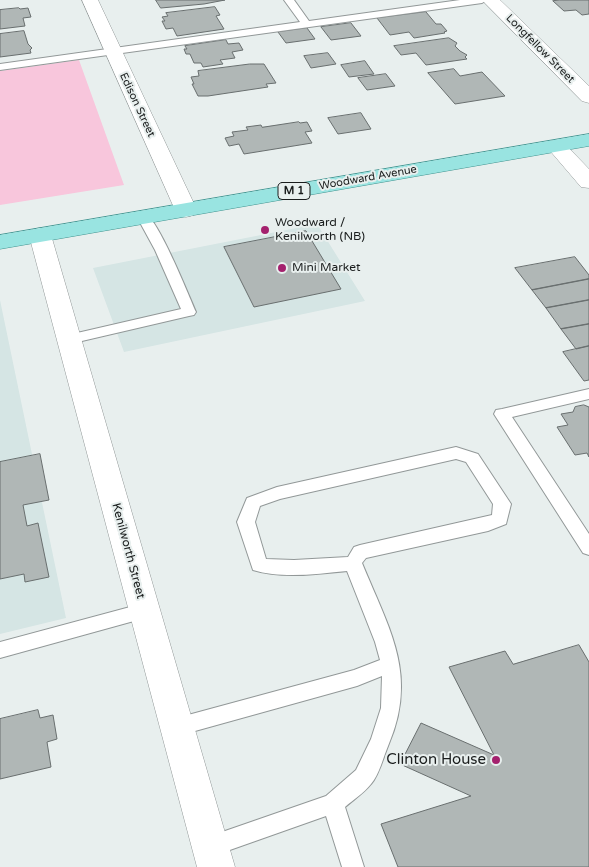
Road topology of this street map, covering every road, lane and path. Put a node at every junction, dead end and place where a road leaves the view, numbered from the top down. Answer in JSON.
{"nodes":[{"id":1,"x":90,"y":0,"type":"edge"},
{"id":2,"x":289,"y":0,"type":"edge"},
{"id":3,"x":482,"y":0,"type":"edge"},
{"id":4,"x":490,"y":0,"type":"edge"},
{"id":5,"x":307,"y":25,"type":"junction"},
{"id":6,"x":113,"y":52,"type":"junction"},
{"id":7,"x":0,"y":67,"type":"edge"},
{"id":8,"x":589,"y":97,"type":"edge"},
{"id":9,"x":589,"y":140,"type":"edge"},
{"id":10,"x":556,"y":146,"type":"junction"},
{"id":11,"x":589,"y":182,"type":"edge"},
{"id":12,"x":186,"y":210,"type":"junction"},
{"id":13,"x":144,"y":217,"type":"junction"},
{"id":14,"x":40,"y":235,"type":"junction"},
{"id":15,"x":0,"y":242,"type":"edge"},
{"id":16,"x":70,"y":339,"type":"junction"},
{"id":17,"x":589,"y":394,"type":"edge"},
{"id":18,"x":589,"y":548,"type":"edge"},
{"id":19,"x":353,"y":564,"type":"junction"},
{"id":20,"x":145,"y":611,"type":"junction"},
{"id":21,"x":0,"y":650,"type":"edge"},
{"id":22,"x":391,"y":664,"type":"junction"},
{"id":23,"x":177,"y":727,"type":"junction"},
{"id":24,"x":333,"y":804,"type":"junction"},
{"id":25,"x":213,"y":856,"type":"edge"},
{"id":26,"x":353,"y":867,"type":"edge"}],
"edges":[{"from":1,"to":6,"type":"street","name":"Edison Street"},
{"from":2,"to":5,"type":"lane"},
{"from":3,"to":5,"type":"lane"},
{"from":4,"to":8,"type":"street","name":"Longfellow Street"},
{"from":5,"to":6,"type":"lane"},
{"from":6,"to":7,"type":"lane"},
{"from":6,"to":12,"type":"street","name":"Edison Street"},
{"from":9,"to":10,"type":"main road","name":"Woodward Avenue","number":"M 1"},
{"from":10,"to":11,"type":"street"},
{"from":10,"to":12,"type":"main road","name":"Woodward Avenue","number":"M 1"},
{"from":12,"to":13,"type":"main road","name":"Woodward Avenue","number":"M 1"},
{"from":13,"to":14,"type":"main road","name":"Woodward Avenue","number":"M 1"},
{"from":13,"to":16,"type":"lane"},
{"from":14,"to":15,"type":"main road","name":"Woodward Avenue","number":"M 1"},
{"from":14,"to":16,"type":"street","name":"Kenilworth Street"},
{"from":16,"to":20,"type":"street","name":"Kenilworth Street"},
{"from":17,"to":18,"type":"lane"},
{"from":19,"to":19,"type":"lane"},
{"from":19,"to":22,"type":"lane"},
{"from":20,"to":21,"type":"lane"},
{"from":20,"to":23,"type":"street","name":"Kenilworth Street"},
{"from":22,"to":23,"type":"lane"},
{"from":22,"to":24,"type":"lane"},
{"from":23,"to":25,"type":"street","name":"Kenilworth Street"},
{"from":24,"to":25,"type":"lane"},
{"from":24,"to":26,"type":"lane"}]}
